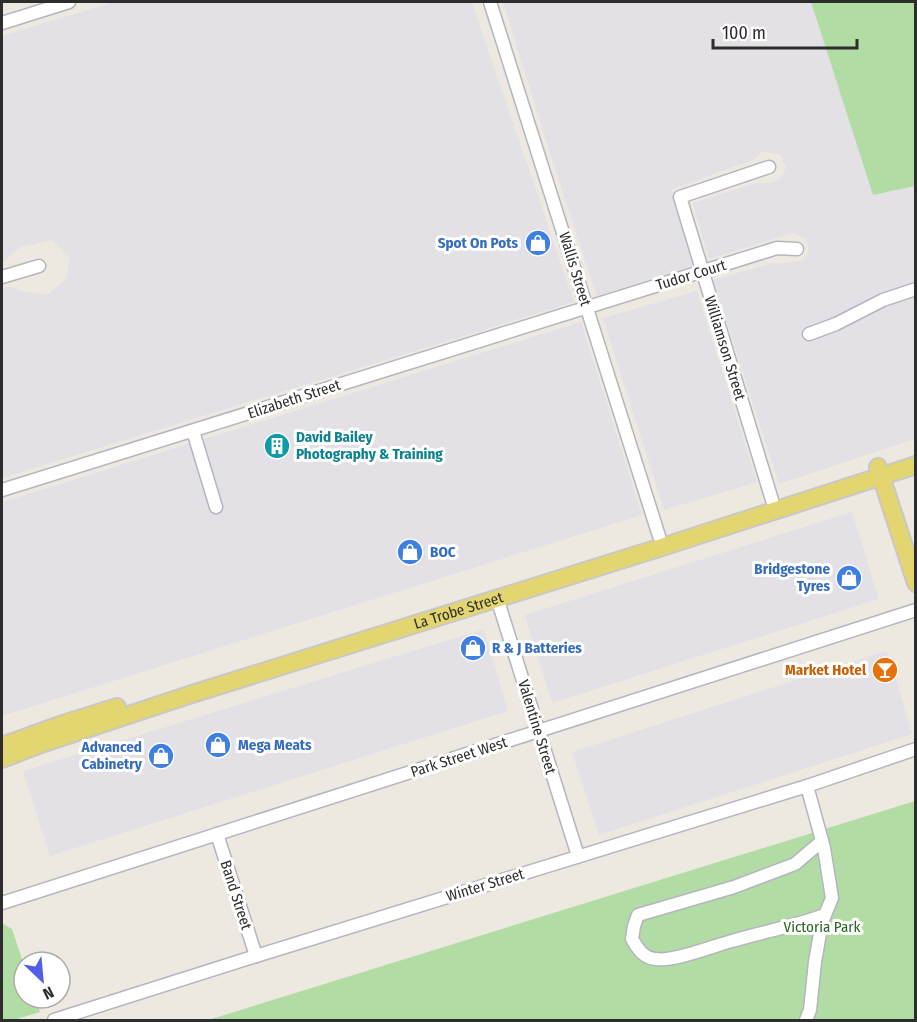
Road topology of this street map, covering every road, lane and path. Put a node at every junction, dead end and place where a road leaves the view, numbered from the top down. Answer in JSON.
{"nodes":[{"id":1,"x":69,"y":2,"type":"edge"},
{"id":2,"x":490,"y":2,"type":"edge"},
{"id":3,"x":2,"y":23,"type":"edge"},
{"id":4,"x":769,"y":167,"type":"dead end"},
{"id":5,"x":796,"y":249,"type":"dead end"},
{"id":6,"x":39,"y":266,"type":"dead end"},
{"id":7,"x":702,"y":272,"type":"junction"},
{"id":8,"x":2,"y":277,"type":"edge"},
{"id":9,"x":915,"y":290,"type":"edge"},
{"id":10,"x":587,"y":308,"type":"junction"},
{"id":11,"x":809,"y":334,"type":"dead end"},
{"id":12,"x":193,"y":431,"type":"junction"},
{"id":13,"x":915,"y":454,"type":"edge"},
{"id":14,"x":915,"y":465,"type":"edge"},
{"id":15,"x":885,"y":469,"type":"junction"},
{"id":16,"x":2,"y":490,"type":"edge"},
{"id":17,"x":773,"y":505,"type":"junction"},
{"id":18,"x":216,"y":507,"type":"dead end"},
{"id":19,"x":660,"y":542,"type":"junction"},
{"id":20,"x":915,"y":547,"type":"edge"},
{"id":21,"x":915,"y":583,"type":"edge"},
{"id":22,"x":495,"y":593,"type":"junction"},
{"id":23,"x":915,"y":610,"type":"edge"},
{"id":24,"x":539,"y":732,"type":"junction"},
{"id":25,"x":2,"y":746,"type":"edge"},
{"id":26,"x":915,"y":749,"type":"edge"},
{"id":27,"x":2,"y":759,"type":"edge"},
{"id":28,"x":807,"y":786,"type":"junction"},
{"id":29,"x":217,"y":834,"type":"junction"},
{"id":30,"x":822,"y":841,"type":"junction"},
{"id":31,"x":578,"y":856,"type":"junction"},
{"id":32,"x":2,"y":903,"type":"edge"},
{"id":33,"x":825,"y":915,"type":"junction"},
{"id":34,"x":256,"y":956,"type":"junction"},
{"id":35,"x":54,"y":1020,"type":"edge"},
{"id":36,"x":806,"y":1020,"type":"edge"}],
"edges":[{"from":1,"to":3,"type":"street"},
{"from":2,"to":10,"type":"street","name":"Wallis Street"},
{"from":4,"to":7,"type":"street","name":"Williamson Street"},
{"from":5,"to":7,"type":"street","name":"Tudor Court"},
{"from":6,"to":8,"type":"street"},
{"from":7,"to":10,"type":"street","name":"Tudor Court"},
{"from":7,"to":17,"type":"street","name":"Williamson Street"},
{"from":9,"to":11,"type":"street"},
{"from":10,"to":12,"type":"street","name":"Elizabeth Street"},
{"from":10,"to":19,"type":"street","name":"Wallis Street"},
{"from":12,"to":16,"type":"street","name":"Elizabeth Street"},
{"from":12,"to":18,"type":"street"},
{"from":13,"to":15,"type":"main road","name":"La Trobe Street"},
{"from":14,"to":15,"type":"main road","name":"La Trobe Street"},
{"from":15,"to":17,"type":"main road","name":"La Trobe Street"},
{"from":15,"to":20,"type":"main road"},
{"from":15,"to":21,"type":"main road"},
{"from":17,"to":19,"type":"main road","name":"La Trobe Street"},
{"from":19,"to":22,"type":"main road","name":"La Trobe Street"},
{"from":22,"to":24,"type":"street","name":"Valentine Street"},
{"from":22,"to":25,"type":"main road","name":"La Trobe Street"},
{"from":22,"to":27,"type":"main road","name":"La Trobe Street"},
{"from":23,"to":24,"type":"street","name":"Park Street West"},
{"from":24,"to":29,"type":"street","name":"Park Street West"},
{"from":24,"to":31,"type":"street","name":"Valentine Street"},
{"from":26,"to":28,"type":"street","name":"Winter Street"},
{"from":28,"to":30,"type":"street"},
{"from":28,"to":31,"type":"street","name":"Winter Street"},
{"from":29,"to":32,"type":"street","name":"Park Street West"},
{"from":29,"to":34,"type":"street","name":"Band Street"},
{"from":30,"to":33,"type":"street"},
{"from":30,"to":33,"type":"street"},
{"from":31,"to":34,"type":"street","name":"Winter Street"},
{"from":33,"to":36,"type":"street"},
{"from":34,"to":35,"type":"street","name":"Winter Street"}]}
